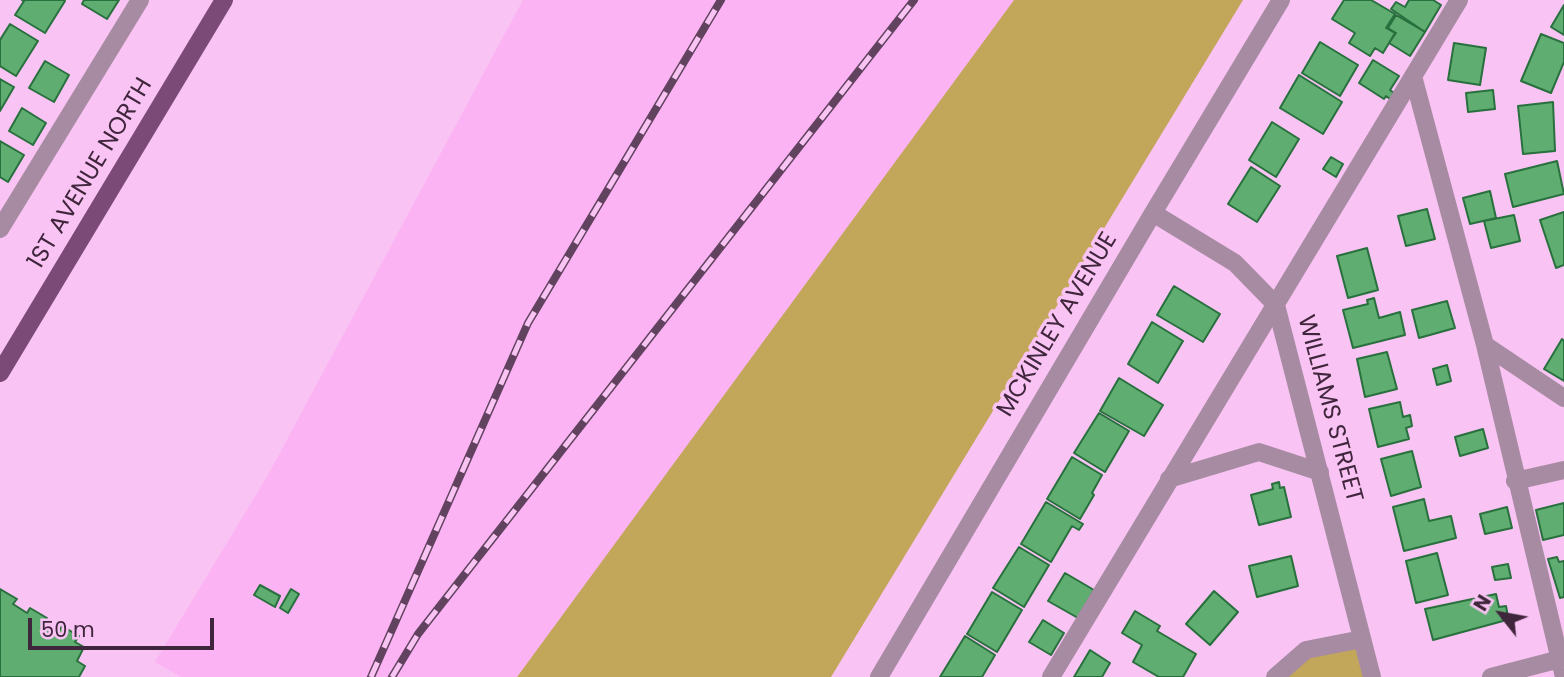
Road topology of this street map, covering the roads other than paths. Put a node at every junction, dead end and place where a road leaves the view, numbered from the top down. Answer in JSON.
{"nodes":[{"id":1,"x":140,"y":0,"type":"edge"},
{"id":2,"x":224,"y":0,"type":"edge"},
{"id":3,"x":1281,"y":0,"type":"edge"},
{"id":4,"x":1459,"y":0,"type":"edge"},
{"id":5,"x":1413,"y":76,"type":"junction"},
{"id":6,"x":1153,"y":213,"type":"junction"},
{"id":7,"x":0,"y":229,"type":"edge"},
{"id":8,"x":1276,"y":305,"type":"junction"},
{"id":9,"x":1485,"y":345,"type":"junction"},
{"id":10,"x":0,"y":373,"type":"edge"},
{"id":11,"x":1564,"y":398,"type":"edge"},
{"id":12,"x":1564,"y":470,"type":"edge"},
{"id":13,"x":1320,"y":472,"type":"junction"},
{"id":14,"x":1169,"y":479,"type":"junction"},
{"id":15,"x":1516,"y":481,"type":"junction"},
{"id":16,"x":1362,"y":639,"type":"junction"},
{"id":17,"x":1562,"y":665,"type":"edge"},
{"id":18,"x":879,"y":677,"type":"edge"},
{"id":19,"x":1051,"y":677,"type":"edge"},
{"id":20,"x":1275,"y":677,"type":"edge"},
{"id":21,"x":1372,"y":677,"type":"edge"},
{"id":22,"x":1491,"y":677,"type":"edge"}],
"edges":[{"from":1,"to":7,"type":"street"},
{"from":2,"to":10,"type":"main road","name":"1ST AVENUE NORTH"},
{"from":3,"to":6,"type":"street","name":"MCKINLEY AVENUE"},
{"from":4,"to":5,"type":"street"},
{"from":5,"to":8,"type":"street"},
{"from":5,"to":9,"type":"street"},
{"from":6,"to":8,"type":"street","name":"WILLIAMS STREET"},
{"from":6,"to":18,"type":"street","name":"MCKINLEY AVENUE"},
{"from":8,"to":13,"type":"street","name":"WILLIAMS STREET"},
{"from":8,"to":14,"type":"street"},
{"from":9,"to":11,"type":"street"},
{"from":9,"to":15,"type":"street"},
{"from":12,"to":15,"type":"street"},
{"from":13,"to":14,"type":"street"},
{"from":13,"to":16,"type":"street","name":"WILLIAMS STREET"},
{"from":14,"to":19,"type":"street"},
{"from":15,"to":17,"type":"street"},
{"from":16,"to":20,"type":"street"},
{"from":16,"to":21,"type":"street","name":"WILLIAMS STREET"},
{"from":17,"to":22,"type":"street"}]}
